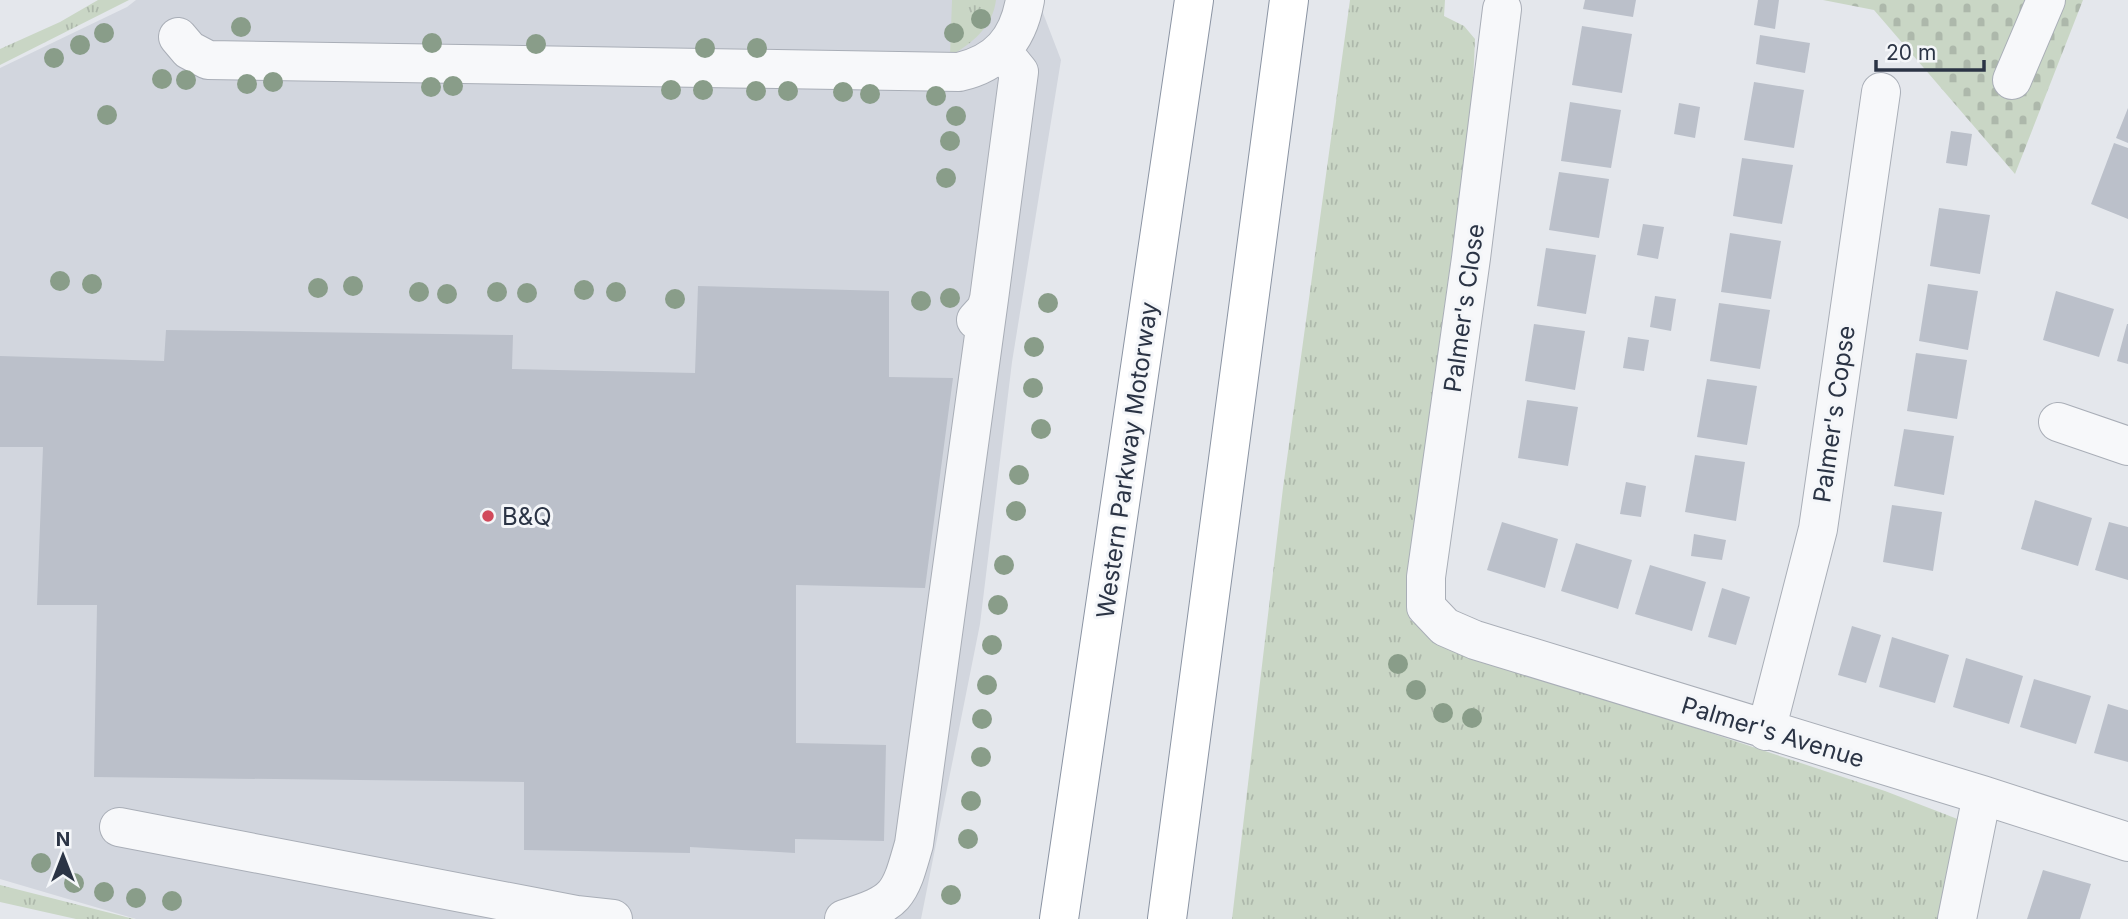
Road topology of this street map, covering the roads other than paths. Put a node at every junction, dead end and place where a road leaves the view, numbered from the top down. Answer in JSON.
{"nodes":[{"id":1,"x":1025,"y":0,"type":"edge"},
{"id":2,"x":1194,"y":0,"type":"edge"},
{"id":3,"x":1289,"y":0,"type":"edge"},
{"id":4,"x":2046,"y":0,"type":"edge"},
{"id":5,"x":1502,"y":9,"type":"dead end"},
{"id":6,"x":178,"y":37,"type":"dead end"},
{"id":7,"x":1002,"y":51,"type":"junction"},
{"id":8,"x":2012,"y":80,"type":"dead end"},
{"id":9,"x":1881,"y":92,"type":"dead end"},
{"id":10,"x":2058,"y":422,"type":"dead end"},
{"id":11,"x":2128,"y":446,"type":"edge"},
{"id":12,"x":1426,"y":607,"type":"joint"},
{"id":13,"x":1766,"y":731,"type":"junction"},
{"id":14,"x":1982,"y":794,"type":"junction"},
{"id":15,"x":119,"y":827,"type":"dead end"},
{"id":16,"x":2128,"y":842,"type":"edge"},
{"id":17,"x":613,"y":919,"type":"edge"},
{"id":18,"x":844,"y":919,"type":"edge"},
{"id":19,"x":1059,"y":919,"type":"edge"},
{"id":20,"x":1167,"y":919,"type":"edge"},
{"id":21,"x":1958,"y":919,"type":"edge"}],
"edges":[{"from":1,"to":7,"type":"street"},
{"from":2,"to":19,"type":"highway","name":"Western Parkway Motorway"},
{"from":3,"to":20,"type":"highway"},
{"from":4,"to":8,"type":"street"},
{"from":5,"to":12,"type":"street","name":"Palmer's Close"},
{"from":6,"to":7,"type":"street"},
{"from":7,"to":18,"type":"street"},
{"from":9,"to":13,"type":"street","name":"Palmer's Copse"},
{"from":10,"to":11,"type":"street"},
{"from":12,"to":13,"type":"street","name":"Palmer's Avenue"},
{"from":13,"to":14,"type":"street","name":"Palmer's Avenue"},
{"from":14,"to":16,"type":"street","name":"Palmer's Avenue"},
{"from":14,"to":21,"type":"street"},
{"from":15,"to":17,"type":"street"}]}
